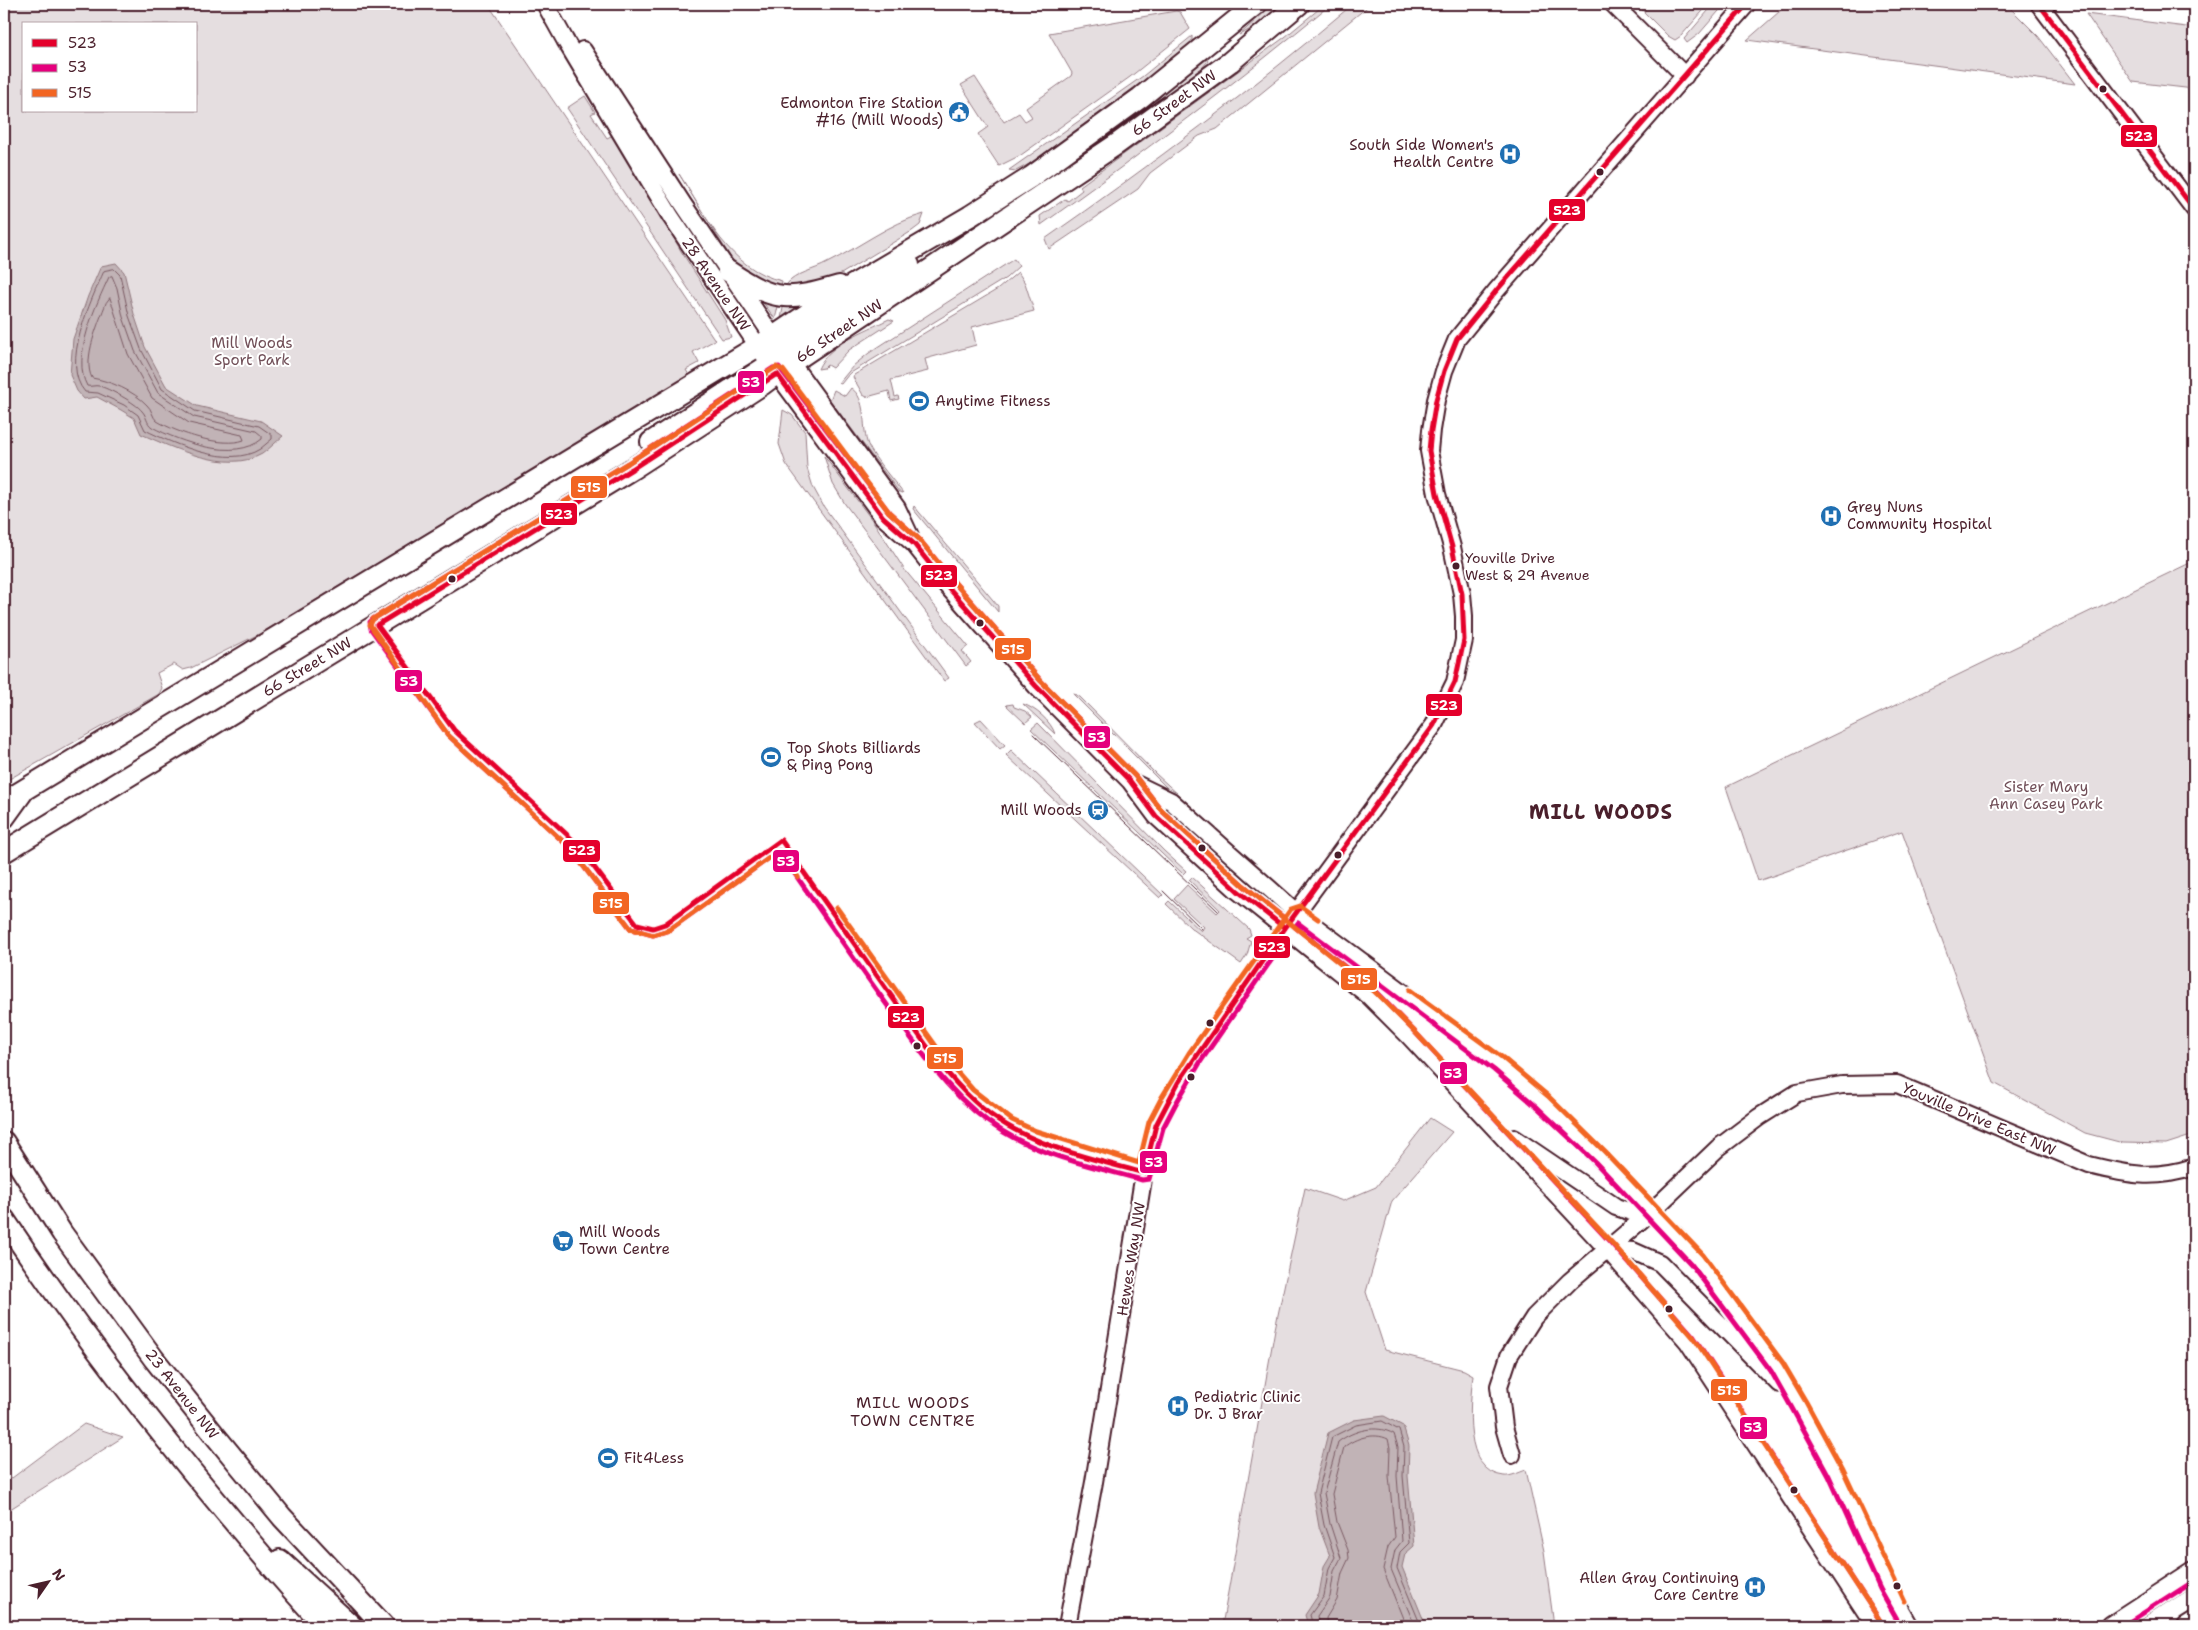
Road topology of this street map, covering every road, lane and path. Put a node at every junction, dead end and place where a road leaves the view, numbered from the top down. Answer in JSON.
{"nodes":[{"id":1,"x":545,"y":4,"type":"edge"},
{"id":2,"x":551,"y":4,"type":"edge"},
{"id":3,"x":1256,"y":4,"type":"edge"},
{"id":4,"x":1299,"y":4,"type":"edge"},
{"id":5,"x":1613,"y":4,"type":"edge"},
{"id":6,"x":1747,"y":4,"type":"edge"},
{"id":7,"x":2039,"y":4,"type":"edge"},
{"id":8,"x":1685,"y":76,"type":"junction"},
{"id":9,"x":2194,"y":209,"type":"edge"},
{"id":10,"x":930,"y":240,"type":"junction"},
{"id":11,"x":728,"y":271,"type":"junction"},
{"id":12,"x":860,"y":280,"type":"junction"},
{"id":13,"x":775,"y":356,"type":"junction"},
{"id":14,"x":1130,"y":781,"type":"junction"},
{"id":15,"x":25,"y":789,"type":"junction"},
{"id":16,"x":4,"y":802,"type":"edge"},
{"id":17,"x":4,"y":818,"type":"edge"},
{"id":18,"x":4,"y":852,"type":"edge"},
{"id":19,"x":1297,"y":913,"type":"junction"},
{"id":20,"x":1285,"y":928,"type":"junction"},
{"id":21,"x":1484,"y":1118,"type":"junction"},
{"id":22,"x":4,"y":1142,"type":"edge"},
{"id":23,"x":4,"y":1159,"type":"edge"},
{"id":24,"x":2194,"y":1167,"type":"edge"},
{"id":25,"x":1652,"y":1211,"type":"junction"},
{"id":26,"x":4,"y":1219,"type":"edge"},
{"id":27,"x":62,"y":1233,"type":"junction"},
{"id":28,"x":1607,"y":1249,"type":"junction"},
{"id":29,"x":1800,"y":1406,"type":"junction"},
{"id":30,"x":1512,"y":1455,"type":"dead end"},
{"id":31,"x":236,"y":1524,"type":"junction"},
{"id":32,"x":2194,"y":1572,"type":"edge"},
{"id":33,"x":2194,"y":1621,"type":"edge"},
{"id":34,"x":325,"y":1626,"type":"edge"},
{"id":35,"x":352,"y":1626,"type":"edge"},
{"id":36,"x":384,"y":1626,"type":"edge"},
{"id":37,"x":1067,"y":1626,"type":"edge"},
{"id":38,"x":1875,"y":1626,"type":"edge"},
{"id":39,"x":1910,"y":1626,"type":"edge"},
{"id":40,"x":2112,"y":1626,"type":"edge"},
{"id":41,"x":2135,"y":1626,"type":"edge"},
{"id":42,"x":2186,"y":1626,"type":"edge"}],
"edges":[{"from":1,"to":13,"type":"street","name":"28 Avenue NW"},
{"from":2,"to":11,"type":"street","name":"28 Avenue NW"},
{"from":3,"to":10,"type":"main road","name":"66 Street NW"},
{"from":4,"to":13,"type":"main road","name":"66 Street NW"},
{"from":5,"to":8,"type":"street"},
{"from":6,"to":8,"type":"street","name":"Hewes Way NW"},
{"from":7,"to":9,"type":"street"},
{"from":8,"to":19,"type":"street","name":"Hewes Way NW"},
{"from":10,"to":12,"type":"main road","name":"66 Street NW"},
{"from":10,"to":13,"type":"main road"},
{"from":11,"to":12,"type":"main road"},
{"from":11,"to":13,"type":"street","name":"28 Avenue NW"},
{"from":12,"to":13,"type":"main road","name":"66 Street NW"},
{"from":13,"to":14,"type":"street","name":"28 Avenue NW"},
{"from":13,"to":15,"type":"main road","name":"66 Street NW"},
{"from":13,"to":18,"type":"main road","name":"66 Street NW"},
{"from":14,"to":19,"type":"street","name":"28 Avenue NW"},
{"from":14,"to":20,"type":"street","name":"28 Avenue NW"},
{"from":15,"to":16,"type":"main road","name":"66 Street NW"},
{"from":15,"to":17,"type":"main road"},
{"from":19,"to":20,"type":"street","name":"Hewes Way NW"},
{"from":19,"to":25,"type":"street","name":"28 Avenue NW"},
{"from":20,"to":21,"type":"street","name":"28 Avenue NW"},
{"from":20,"to":37,"type":"street","name":"Hewes Way NW"},
{"from":21,"to":25,"type":"street"},
{"from":21,"to":28,"type":"street","name":"28 Avenue NW"},
{"from":22,"to":27,"type":"main road","name":"23 Avenue NW"},
{"from":23,"to":27,"type":"main road"},
{"from":24,"to":25,"type":"street","name":"Youville Drive East NW"},
{"from":25,"to":28,"type":"street","name":"Youville Drive East NW"},
{"from":25,"to":29,"type":"street","name":"28 Avenue NW"},
{"from":26,"to":31,"type":"main road"},
{"from":27,"to":36,"type":"main road","name":"23 Avenue NW"},
{"from":28,"to":29,"type":"street"},
{"from":28,"to":30,"type":"street","name":"Youville Drive East NW"},
{"from":28,"to":38,"type":"street","name":"28 Avenue NW"},
{"from":29,"to":39,"type":"street","name":"28 Avenue NW"},
{"from":31,"to":34,"type":"main road"},
{"from":31,"to":35,"type":"main road"},
{"from":32,"to":40,"type":"main road"},
{"from":32,"to":41,"type":"main road"},
{"from":33,"to":42,"type":"main road"}]}
